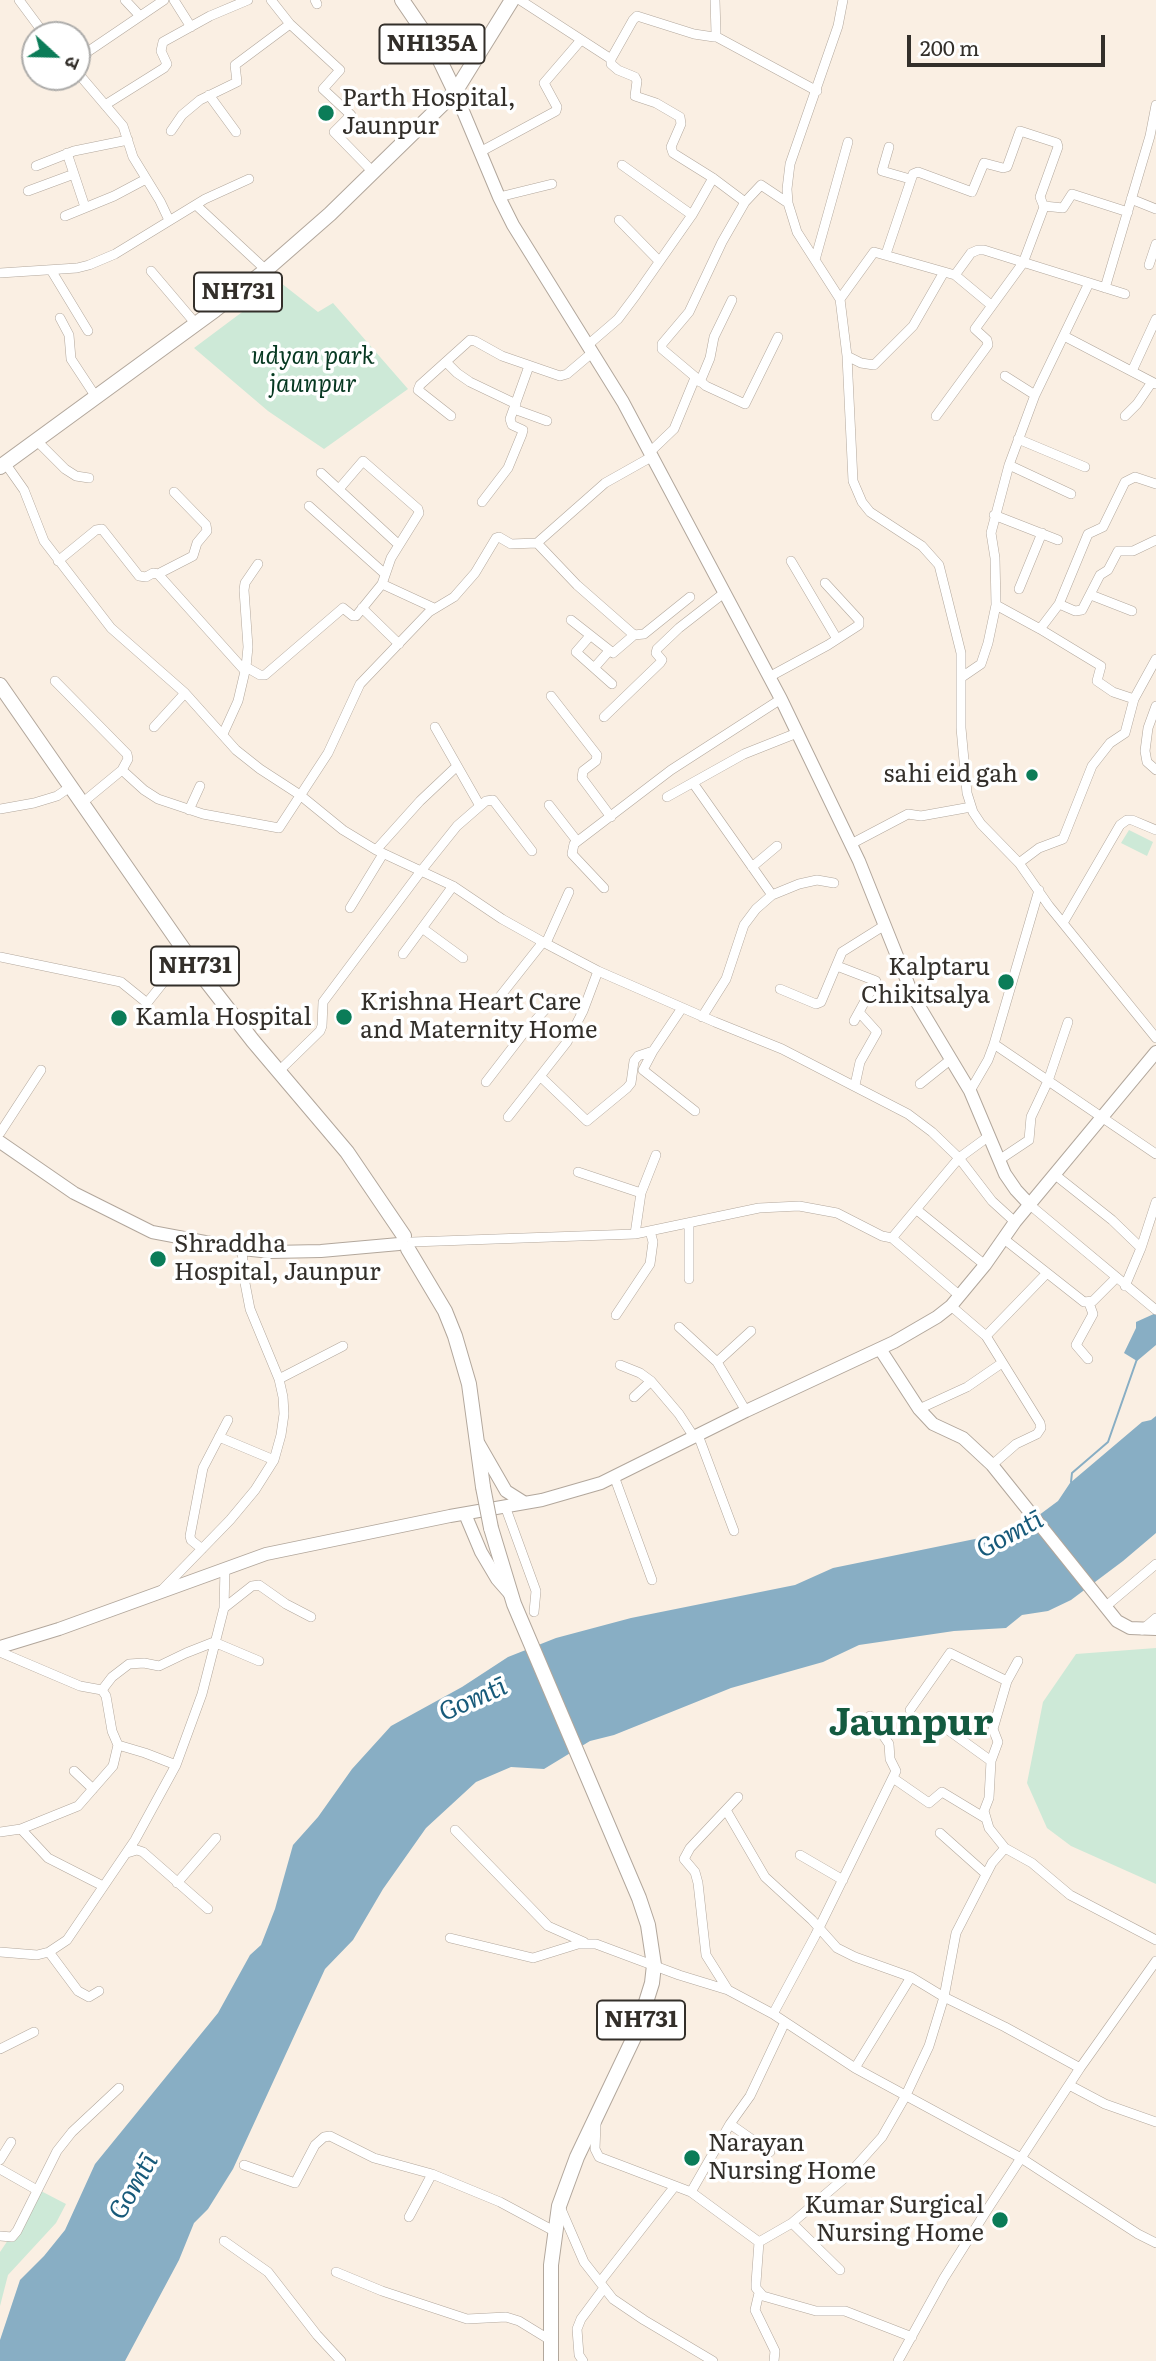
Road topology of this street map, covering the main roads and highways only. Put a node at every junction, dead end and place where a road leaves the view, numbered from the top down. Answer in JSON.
{"nodes":[{"id":1,"x":402,"y":0,"type":"edge"},
{"id":2,"x":512,"y":0,"type":"edge"},
{"id":3,"x":455,"y":92,"type":"junction"},
{"id":4,"x":2,"y":465,"type":"edge"},
{"id":5,"x":2,"y":692,"type":"edge"},
{"id":6,"x":1156,"y":1052,"type":"edge"},
{"id":7,"x":0,"y":1142,"type":"edge"},
{"id":8,"x":1030,"y":1205,"type":"junction"},
{"id":9,"x":406,"y":1243,"type":"junction"},
{"id":10,"x":880,"y":1349,"type":"junction"},
{"id":11,"x":478,"y":1444,"type":"junction"},
{"id":12,"x":525,"y":1503,"type":"junction"},
{"id":13,"x":465,"y":1514,"type":"junction"},
{"id":14,"x":513,"y":1600,"type":"junction"},
{"id":15,"x":1156,"y":1629,"type":"edge"},
{"id":16,"x":0,"y":1650,"type":"edge"},
{"id":17,"x":551,"y":2361,"type":"edge"}],
"edges":[{"from":1,"to":3,"type":"highway","number":"NH135A"},
{"from":2,"to":3,"type":"highway","number":"NH731"},
{"from":3,"to":4,"type":"highway","number":"NH731"},
{"from":3,"to":8,"type":"main road"},
{"from":5,"to":9,"type":"highway","number":"NH731"},
{"from":6,"to":8,"type":"main road"},
{"from":7,"to":9,"type":"main road"},
{"from":8,"to":10,"type":"main road"},
{"from":9,"to":11,"type":"highway","number":"NH731"},
{"from":10,"to":12,"type":"main road"},
{"from":10,"to":15,"type":"main road"},
{"from":11,"to":12,"type":"main road"},
{"from":11,"to":14,"type":"highway","number":"NH731","bridge":true},
{"from":12,"to":13,"type":"main road"},
{"from":13,"to":14,"type":"main road"},
{"from":13,"to":16,"type":"main road"},
{"from":14,"to":17,"type":"highway","number":"NH731"}]}
